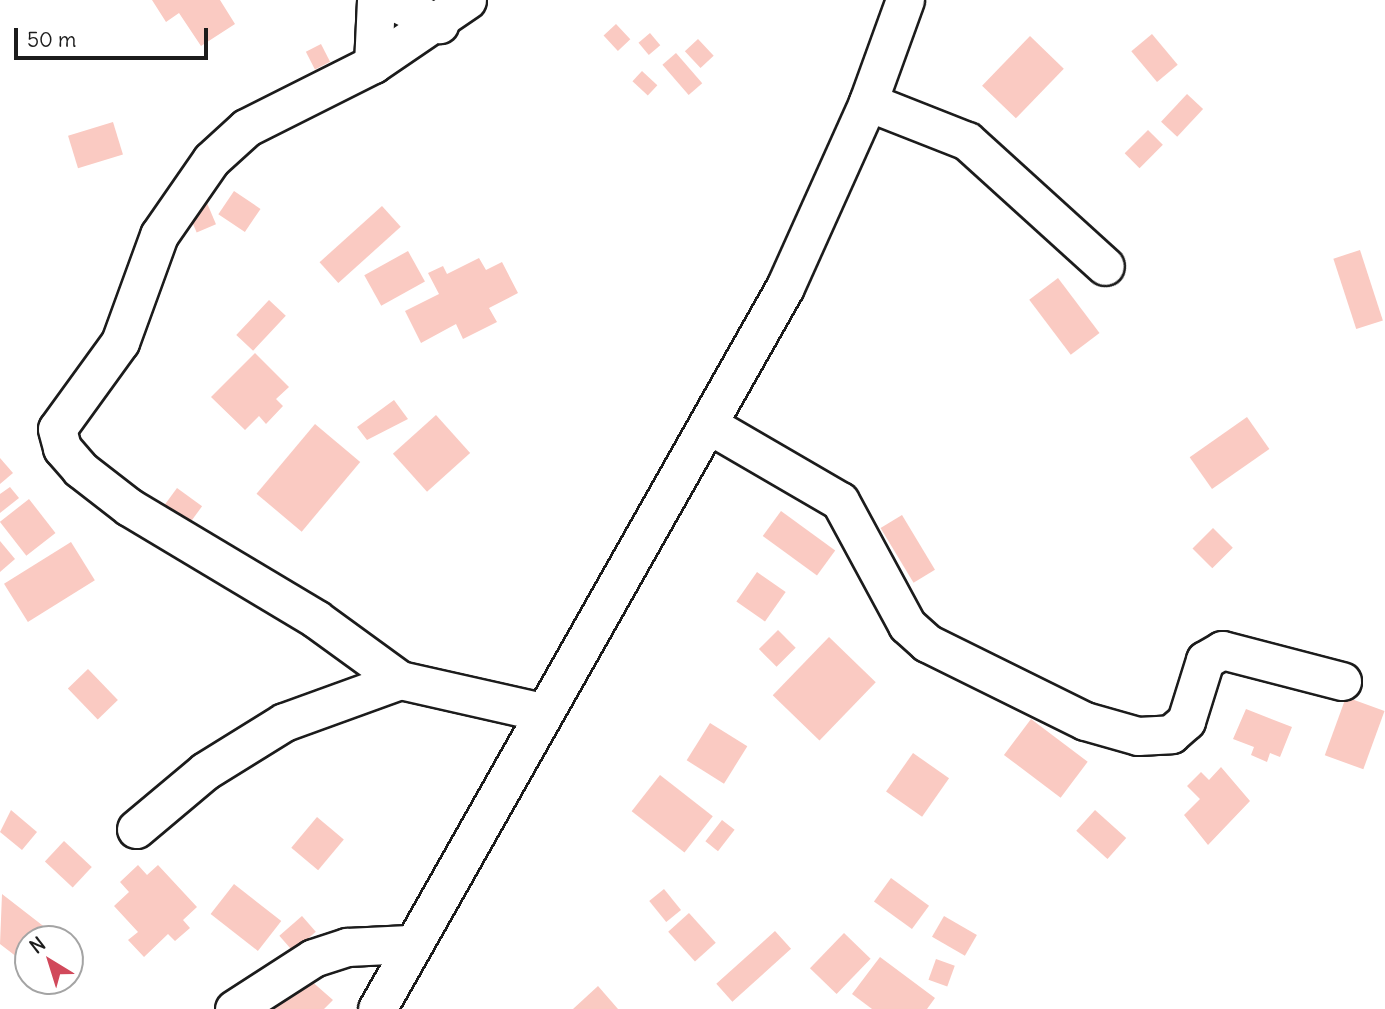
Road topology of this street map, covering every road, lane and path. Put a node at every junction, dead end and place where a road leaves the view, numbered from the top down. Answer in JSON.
{"nodes":[{"id":1,"x":376,"y":0,"type":"edge"},
{"id":2,"x":390,"y":0,"type":"edge"},
{"id":3,"x":467,"y":0,"type":"edge"},
{"id":4,"x":905,"y":0,"type":"edge"},
{"id":5,"x":439,"y":24,"type":"junction"},
{"id":6,"x":373,"y":64,"type":"junction"},
{"id":7,"x":868,"y":102,"type":"junction"},
{"id":8,"x":1105,"y":266,"type":"dead end"},
{"id":9,"x":711,"y":426,"type":"junction"},
{"id":10,"x":400,"y":680,"type":"junction"},
{"id":11,"x":1342,"y":681,"type":"dead end"},
{"id":12,"x":542,"y":712,"type":"junction"},
{"id":13,"x":136,"y":829,"type":"dead end"},
{"id":14,"x":409,"y":944,"type":"junction"},
{"id":15,"x":234,"y":1009,"type":"edge"},
{"id":16,"x":377,"y":1009,"type":"edge"}],
"edges":[{"from":1,"to":6,"type":"street"},
{"from":2,"to":5,"type":"street"},
{"from":3,"to":5,"type":"street"},
{"from":4,"to":7,"type":"street"},
{"from":5,"to":6,"type":"street"},
{"from":6,"to":10,"type":"street"},
{"from":7,"to":8,"type":"street"},
{"from":7,"to":9,"type":"street"},
{"from":9,"to":11,"type":"street"},
{"from":9,"to":12,"type":"street"},
{"from":10,"to":12,"type":"street"},
{"from":10,"to":13,"type":"street"},
{"from":12,"to":14,"type":"street"},
{"from":14,"to":15,"type":"street"},
{"from":14,"to":16,"type":"street"}]}
